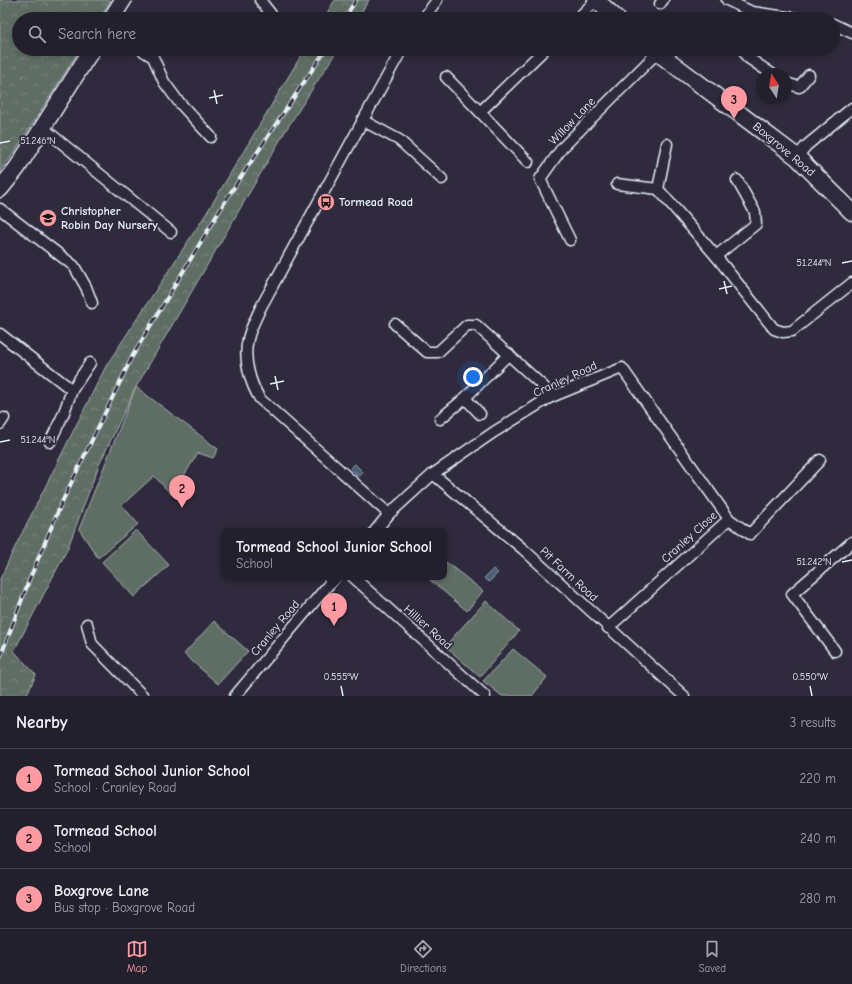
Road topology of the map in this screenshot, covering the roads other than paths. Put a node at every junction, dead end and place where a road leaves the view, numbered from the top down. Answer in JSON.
{"nodes":[{"id":1,"x":123,"y":0,"type":"edge"},
{"id":2,"x":260,"y":0,"type":"edge"},
{"id":3,"x":438,"y":0,"type":"edge"},
{"id":4,"x":596,"y":0,"type":"edge"},
{"id":5,"x":727,"y":0,"type":"edge"},
{"id":6,"x":115,"y":12,"type":"edge"},
{"id":7,"x":270,"y":12,"type":"edge"},
{"id":8,"x":428,"y":12,"type":"edge"},
{"id":9,"x":584,"y":12,"type":"edge"},
{"id":10,"x":609,"y":12,"type":"edge"},
{"id":11,"x":745,"y":12,"type":"edge"},
{"id":12,"x":840,"y":27,"type":"edge"},
{"id":13,"x":852,"y":33,"type":"edge"},
{"id":14,"x":88,"y":56,"type":"edge"},
{"id":15,"x":151,"y":56,"type":"edge"},
{"id":16,"x":398,"y":56,"type":"edge"},
{"id":17,"x":539,"y":56,"type":"edge"},
{"id":18,"x":650,"y":56,"type":"edge"},
{"id":19,"x":662,"y":56,"type":"edge"},
{"id":20,"x":747,"y":56,"type":"edge"},
{"id":21,"x":763,"y":68,"type":"edge"},
{"id":22,"x":809,"y":74,"type":"dead end"},
{"id":23,"x":446,"y":77,"type":"dead end"},
{"id":24,"x":792,"y":85,"type":"edge"},
{"id":25,"x":852,"y":108,"type":"edge"},
{"id":26,"x":480,"y":112,"type":"junction"},
{"id":27,"x":362,"y":120,"type":"junction"},
{"id":28,"x":42,"y":127,"type":"junction"},
{"id":29,"x":211,"y":137,"type":"dead end"},
{"id":30,"x":667,"y":144,"type":"dead end"},
{"id":31,"x":796,"y":157,"type":"junction"},
{"id":32,"x":528,"y":162,"type":"dead end"},
{"id":33,"x":442,"y":179,"type":"dead end"},
{"id":34,"x":737,"y":180,"type":"dead end"},
{"id":35,"x":617,"y":184,"type":"dead end"},
{"id":36,"x":0,"y":189,"type":"edge"},
{"id":37,"x":658,"y":189,"type":"junction"},
{"id":38,"x":0,"y":209,"type":"edge"},
{"id":39,"x":852,"y":212,"type":"edge"},
{"id":40,"x":171,"y":232,"type":"dead end"},
{"id":41,"x":570,"y":240,"type":"dead end"},
{"id":42,"x":716,"y":256,"type":"junction"},
{"id":43,"x":852,"y":283,"type":"edge"},
{"id":44,"x":92,"y":303,"type":"dead end"},
{"id":45,"x":395,"y":324,"type":"dead end"},
{"id":46,"x":0,"y":334,"type":"edge"},
{"id":47,"x":509,"y":354,"type":"junction"},
{"id":48,"x":90,"y":363,"type":"dead end"},
{"id":49,"x":72,"y":390,"type":"junction"},
{"id":50,"x":465,"y":398,"type":"junction"},
{"id":51,"x":549,"y":398,"type":"junction"},
{"id":52,"x":480,"y":414,"type":"dead end"},
{"id":53,"x":440,"y":419,"type":"dead end"},
{"id":54,"x":50,"y":442,"type":"dead end"},
{"id":55,"x":820,"y":460,"type":"dead end"},
{"id":56,"x":433,"y":474,"type":"junction"},
{"id":57,"x":389,"y":514,"type":"junction"},
{"id":58,"x":729,"y":519,"type":"junction"},
{"id":59,"x":377,"y":528,"type":"edge"},
{"id":60,"x":852,"y":542,"type":"edge"},
{"id":61,"x":332,"y":580,"type":"edge"},
{"id":62,"x":356,"y":580,"type":"edge"},
{"id":63,"x":87,"y":624,"type":"dead end"},
{"id":64,"x":608,"y":628,"type":"junction"},
{"id":65,"x":835,"y":651,"type":"dead end"},
{"id":66,"x":143,"y":696,"type":"edge"},
{"id":67,"x":235,"y":696,"type":"edge"},
{"id":68,"x":485,"y":696,"type":"edge"},
{"id":69,"x":684,"y":696,"type":"edge"}],
"edges":[{"from":1,"to":6,"type":"main road"},
{"from":2,"to":7,"type":"street"},
{"from":3,"to":8,"type":"street"},
{"from":4,"to":9,"type":"street"},
{"from":4,"to":10,"type":"main road"},
{"from":5,"to":11,"type":"street"},
{"from":12,"to":13,"type":"street"},
{"from":14,"to":28,"type":"main road"},
{"from":15,"to":29,"type":"street"},
{"from":16,"to":27,"type":"street"},
{"from":17,"to":26,"type":"street"},
{"from":18,"to":41,"type":"street","name":"Willow Lane"},
{"from":19,"to":31,"type":"main road","name":"Boxgrove Road"},
{"from":20,"to":21,"type":"street"},
{"from":22,"to":24,"type":"street"},
{"from":23,"to":26,"type":"street"},
{"from":25,"to":31,"type":"street"},
{"from":26,"to":32,"type":"street"},
{"from":27,"to":33,"type":"street"},
{"from":27,"to":57,"type":"street"},
{"from":28,"to":36,"type":"main road"},
{"from":28,"to":40,"type":"street"},
{"from":30,"to":37,"type":"street"},
{"from":31,"to":39,"type":"main road","name":"Boxgrove Road"},
{"from":34,"to":42,"type":"street"},
{"from":35,"to":37,"type":"street"},
{"from":37,"to":42,"type":"street"},
{"from":38,"to":44,"type":"street"},
{"from":42,"to":43,"type":"street"},
{"from":45,"to":47,"type":"street"},
{"from":46,"to":49,"type":"street"},
{"from":47,"to":50,"type":"street"},
{"from":47,"to":51,"type":"street"},
{"from":48,"to":49,"type":"street"},
{"from":49,"to":54,"type":"street"},
{"from":50,"to":52,"type":"street"},
{"from":50,"to":53,"type":"street"},
{"from":51,"to":56,"type":"street","name":"Cranley Road"},
{"from":51,"to":58,"type":"street","name":"Cranley Road"},
{"from":55,"to":58,"type":"street","name":"Cranley Close"},
{"from":56,"to":57,"type":"street","name":"Cranley Road"},
{"from":56,"to":64,"type":"street","name":"Pit Farm Road"},
{"from":57,"to":59,"type":"street","name":"Cranley Road"},
{"from":58,"to":64,"type":"street","name":"Cranley Close"},
{"from":60,"to":65,"type":"street"},
{"from":61,"to":67,"type":"street","name":"Cranley Road"},
{"from":62,"to":68,"type":"street","name":"Hillier Road"},
{"from":63,"to":66,"type":"street"},
{"from":64,"to":69,"type":"street","name":"Pit Farm Road"}]}
